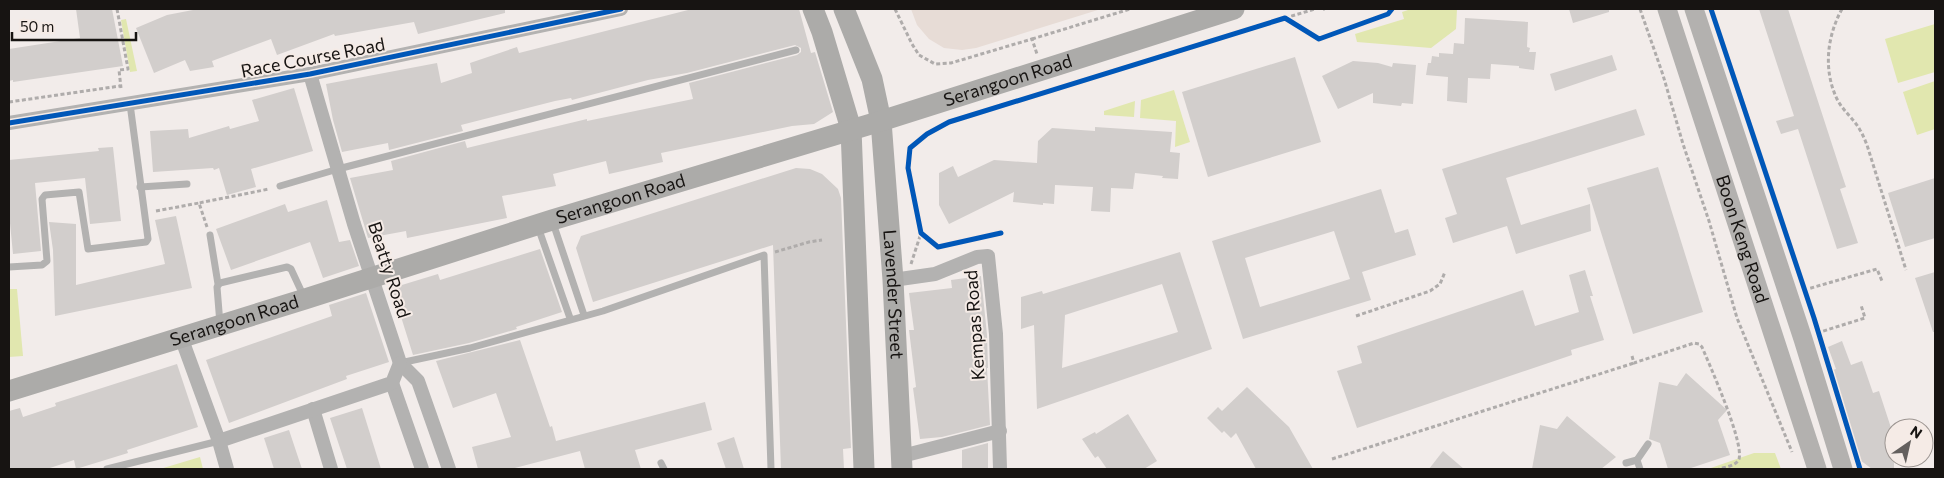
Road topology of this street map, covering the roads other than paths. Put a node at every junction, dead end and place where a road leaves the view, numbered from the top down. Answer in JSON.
{"nodes":[{"id":1,"x":621,"y":9,"type":"edge"},
{"id":2,"x":813,"y":9,"type":"edge"},
{"id":3,"x":844,"y":9,"type":"edge"},
{"id":4,"x":1234,"y":9,"type":"edge"},
{"id":5,"x":1667,"y":9,"type":"edge"},
{"id":6,"x":1694,"y":9,"type":"edge"},
{"id":7,"x":796,"y":50,"type":"dead end"},
{"id":8,"x":310,"y":74,"type":"junction"},
{"id":9,"x":130,"y":104,"type":"junction"},
{"id":10,"x":881,"y":120,"type":"junction"},
{"id":11,"x":9,"y":123,"type":"edge"},
{"id":12,"x":851,"y":129,"type":"junction"},
{"id":13,"x":338,"y":169,"type":"junction"},
{"id":14,"x":187,"y":184,"type":"dead end"},
{"id":15,"x":280,"y":186,"type":"road end"},
{"id":16,"x":140,"y":187,"type":"junction"},
{"id":17,"x":544,"y":222,"type":"junction"},
{"id":18,"x":210,"y":236,"type":"road end"},
{"id":19,"x":9,"y":267,"type":"edge"},
{"id":20,"x":371,"y":277,"type":"junction"},
{"id":21,"x":900,"y":279,"type":"junction"},
{"id":22,"x":218,"y":284,"type":"junction"},
{"id":23,"x":305,"y":299,"type":"junction"},
{"id":24,"x":584,"y":315,"type":"junction"},
{"id":25,"x":570,"y":318,"type":"junction"},
{"id":26,"x":220,"y":325,"type":"junction"},
{"id":27,"x":180,"y":337,"type":"junction"},
{"id":28,"x":400,"y":363,"type":"junction"},
{"id":29,"x":392,"y":383,"type":"junction"},
{"id":30,"x":9,"y":391,"type":"edge"},
{"id":31,"x":313,"y":409,"type":"junction"},
{"id":32,"x":1000,"y":430,"type":"junction"},
{"id":33,"x":219,"y":441,"type":"junction"},
{"id":34,"x":1648,"y":444,"type":"dead end"},
{"id":35,"x":1637,"y":460,"type":"junction"},
{"id":36,"x":902,"y":463,"type":"edge"},
{"id":37,"x":1626,"y":463,"type":"dead end"},
{"id":38,"x":107,"y":469,"type":"edge"},
{"id":39,"x":228,"y":469,"type":"edge"},
{"id":40,"x":331,"y":469,"type":"edge"},
{"id":41,"x":422,"y":469,"type":"edge"},
{"id":42,"x":449,"y":469,"type":"edge"},
{"id":43,"x":771,"y":469,"type":"edge"},
{"id":44,"x":864,"y":469,"type":"edge"},
{"id":45,"x":1000,"y":469,"type":"edge"},
{"id":46,"x":1640,"y":469,"type":"edge"},
{"id":47,"x":1817,"y":469,"type":"edge"},
{"id":48,"x":1843,"y":469,"type":"edge"}],
"edges":[{"from":1,"to":8,"type":"street","name":"Race Course Road"},
{"from":2,"to":12,"type":"main road","name":"Lavender Street"},
{"from":3,"to":10,"type":"main road","name":"Lavender Street"},
{"from":4,"to":10,"type":"main road","name":"Serangoon Road"},
{"from":5,"to":47,"type":"main road","name":"Boon Keng Road"},
{"from":6,"to":48,"type":"main road","name":"Boon Keng Road"},
{"from":7,"to":13,"type":"lane"},
{"from":8,"to":9,"type":"street","name":"Race Course Road"},
{"from":8,"to":13,"type":"street","name":"Beatty Road"},
{"from":9,"to":11,"type":"street","name":"Race Course Road"},
{"from":9,"to":16,"type":"lane"},
{"from":10,"to":12,"type":"main road","name":"Serangoon Road"},
{"from":10,"to":21,"type":"main road","name":"Lavender Street"},
{"from":12,"to":17,"type":"main road","name":"Serangoon Road"},
{"from":12,"to":44,"type":"main road","name":"Lavender Street"},
{"from":13,"to":15,"type":"lane"},
{"from":13,"to":20,"type":"street","name":"Beatty Road"},
{"from":14,"to":16,"type":"lane"},
{"from":16,"to":19,"type":"lane"},
{"from":17,"to":20,"type":"main road","name":"Serangoon Road"},
{"from":17,"to":24,"type":"lane"},
{"from":17,"to":25,"type":"lane"},
{"from":18,"to":22,"type":"lane"},
{"from":20,"to":23,"type":"main road","name":"Serangoon Road"},
{"from":20,"to":28,"type":"street","name":"Beatty Road"},
{"from":21,"to":32,"type":"street","name":"Kempas Road"},
{"from":21,"to":36,"type":"main road","name":"Lavender Street"},
{"from":22,"to":23,"type":"lane"},
{"from":22,"to":26,"type":"lane"},
{"from":23,"to":26,"type":"main road","name":"Serangoon Road"},
{"from":24,"to":25,"type":"lane"},
{"from":24,"to":43,"type":"lane"},
{"from":25,"to":28,"type":"lane"},
{"from":26,"to":27,"type":"main road","name":"Serangoon Road"},
{"from":27,"to":30,"type":"main road","name":"Serangoon Road"},
{"from":27,"to":33,"type":"street"},
{"from":28,"to":29,"type":"street"},
{"from":28,"to":42,"type":"street","name":"Beatty Road"},
{"from":29,"to":31,"type":"street"},
{"from":29,"to":41,"type":"street"},
{"from":31,"to":33,"type":"street"},
{"from":31,"to":40,"type":"street"},
{"from":32,"to":36,"type":"street"},
{"from":32,"to":45,"type":"street","name":"Kempas Road"},
{"from":33,"to":38,"type":"lane"},
{"from":33,"to":39,"type":"street"},
{"from":34,"to":35,"type":"lane"},
{"from":35,"to":37,"type":"lane"},
{"from":35,"to":46,"type":"lane"}]}
